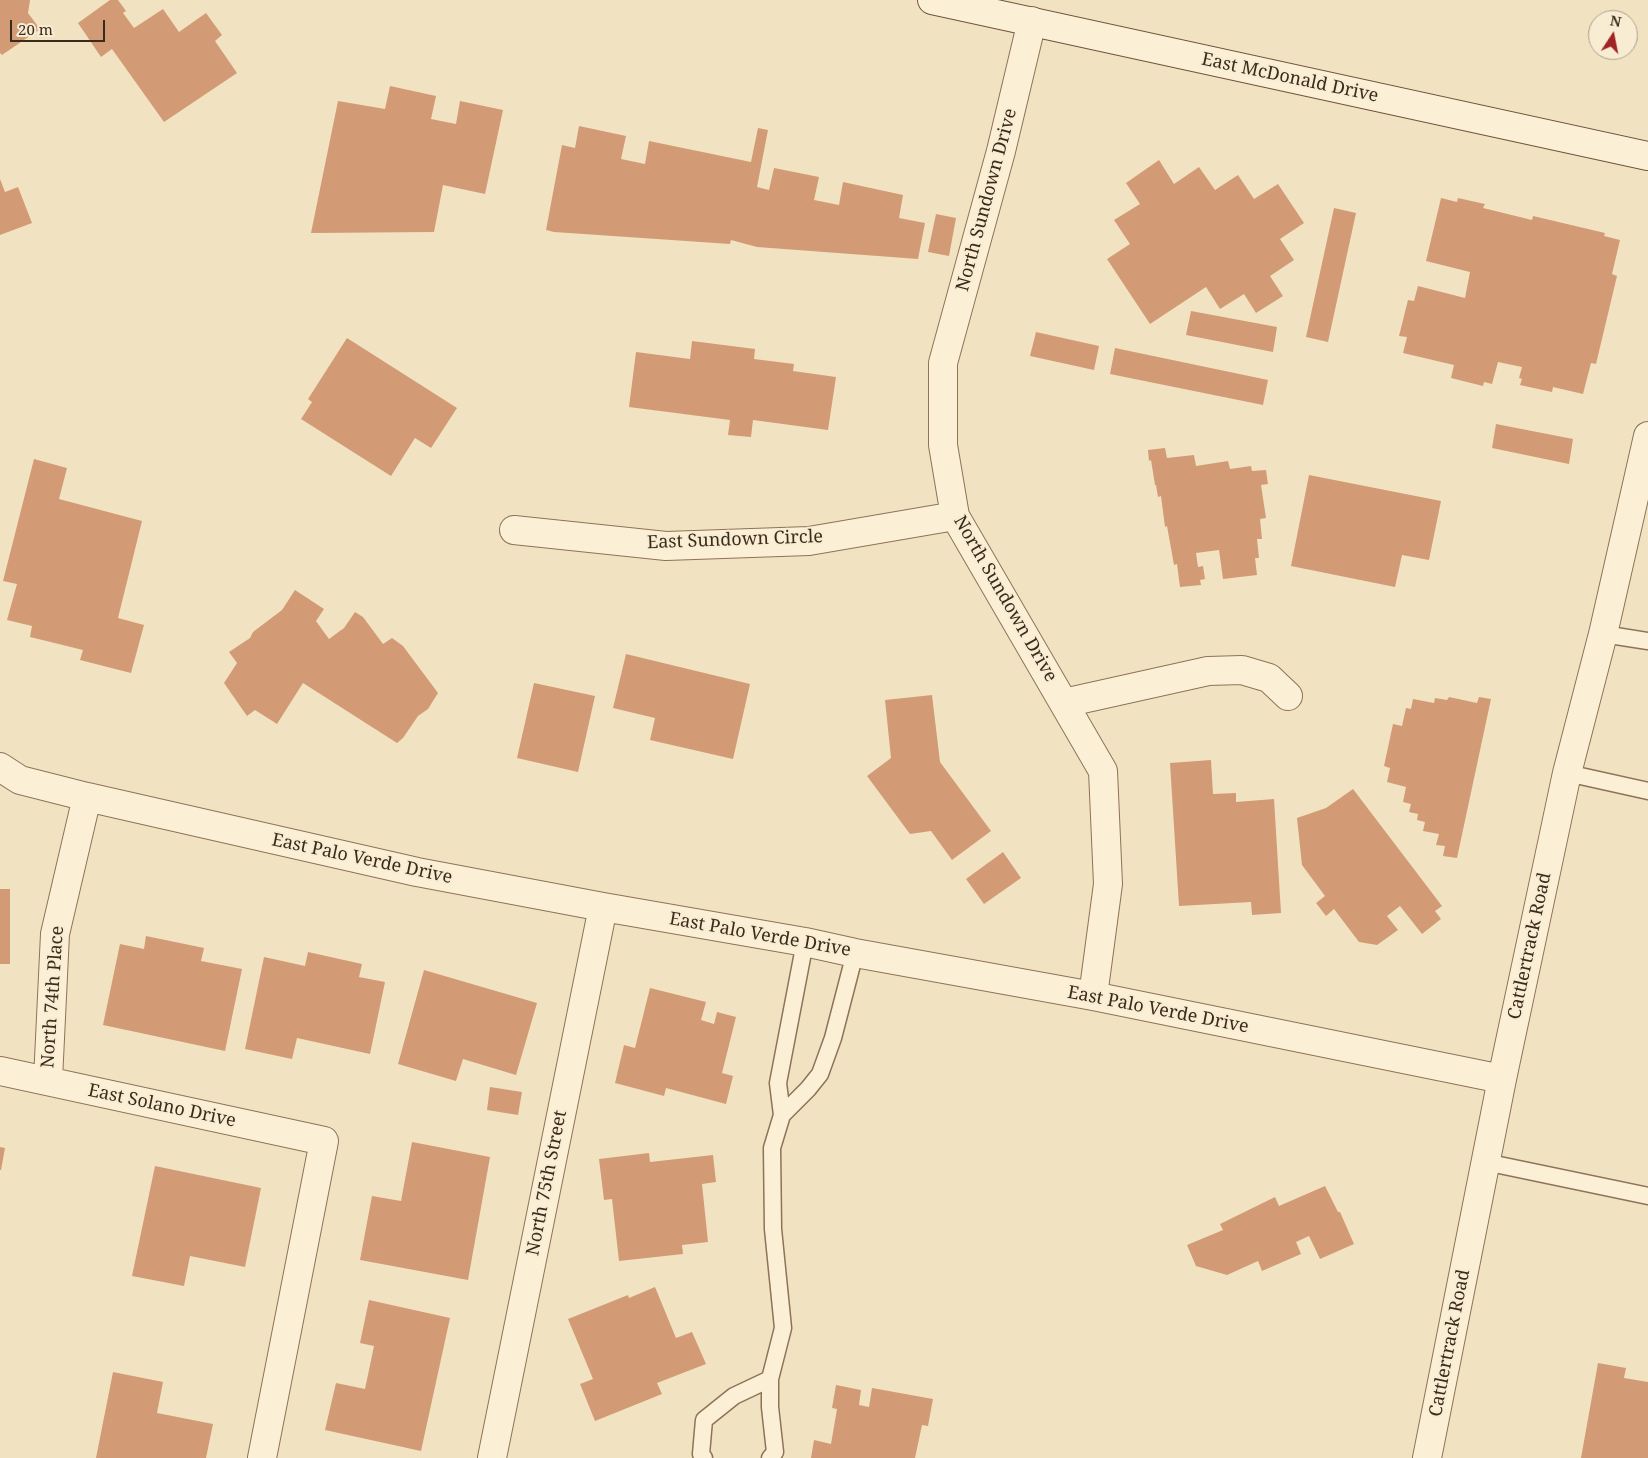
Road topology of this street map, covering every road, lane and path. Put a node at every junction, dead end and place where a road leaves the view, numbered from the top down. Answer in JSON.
{"nodes":[{"id":1,"x":932,"y":0,"type":"edge"},
{"id":2,"x":1032,"y":21,"type":"junction"},
{"id":3,"x":1648,"y":156,"type":"edge"},
{"id":4,"x":1648,"y":436,"type":"edge"},
{"id":5,"x":955,"y":516,"type":"junction"},
{"id":6,"x":514,"y":530,"type":"dead end"},
{"id":7,"x":1603,"y":634,"type":"junction"},
{"id":8,"x":1648,"y":641,"type":"edge"},
{"id":9,"x":1288,"y":696,"type":"dead end"},
{"id":10,"x":1064,"y":703,"type":"junction"},
{"id":11,"x":1567,"y":773,"type":"junction"},
{"id":12,"x":7,"y":777,"type":"edge"},
{"id":13,"x":1648,"y":791,"type":"edge"},
{"id":14,"x":87,"y":797,"type":"junction"},
{"id":15,"x":603,"y":907,"type":"junction"},
{"id":16,"x":805,"y":942,"type":"junction"},
{"id":17,"x":856,"y":953,"type":"junction"},
{"id":18,"x":1093,"y":996,"type":"junction"},
{"id":19,"x":0,"y":1071,"type":"edge"},
{"id":20,"x":1502,"y":1078,"type":"junction"},
{"id":21,"x":48,"y":1080,"type":"junction"},
{"id":22,"x":782,"y":1115,"type":"junction"},
{"id":23,"x":1486,"y":1162,"type":"junction"},
{"id":24,"x":1648,"y":1196,"type":"edge"},
{"id":25,"x":770,"y":1379,"type":"junction"},
{"id":26,"x":262,"y":1458,"type":"edge"},
{"id":27,"x":492,"y":1458,"type":"edge"},
{"id":28,"x":704,"y":1458,"type":"edge"},
{"id":29,"x":770,"y":1458,"type":"edge"},
{"id":30,"x":1427,"y":1458,"type":"edge"}],
"edges":[{"from":1,"to":2,"type":"street","name":"East McDonald Drive"},
{"from":2,"to":3,"type":"street","name":"East McDonald Drive"},
{"from":2,"to":5,"type":"street","name":"North Sundown Drive"},
{"from":4,"to":7,"type":"street","name":"Cattlertrack Road"},
{"from":5,"to":6,"type":"street","name":"East Sundown Circle"},
{"from":5,"to":10,"type":"street","name":"North Sundown Drive"},
{"from":7,"to":8,"type":"lane"},
{"from":7,"to":11,"type":"street","name":"Cattlertrack Road"},
{"from":9,"to":10,"type":"street"},
{"from":10,"to":18,"type":"street","name":"North Sundown Drive"},
{"from":11,"to":13,"type":"lane"},
{"from":11,"to":20,"type":"street","name":"Cattlertrack Road"},
{"from":12,"to":14,"type":"street","name":"East Palo Verde Drive"},
{"from":14,"to":15,"type":"street","name":"East Palo Verde Drive"},
{"from":14,"to":21,"type":"street","name":"North 74th Place"},
{"from":15,"to":16,"type":"street","name":"East Palo Verde Drive"},
{"from":15,"to":27,"type":"street","name":"North 75th Street"},
{"from":16,"to":17,"type":"street","name":"East Palo Verde Drive"},
{"from":16,"to":22,"type":"lane"},
{"from":17,"to":18,"type":"street","name":"East Palo Verde Drive"},
{"from":17,"to":22,"type":"lane"},
{"from":18,"to":20,"type":"street","name":"East Palo Verde Drive"},
{"from":19,"to":21,"type":"street","name":"East Solano Drive"},
{"from":20,"to":23,"type":"street","name":"Cattlertrack Road"},
{"from":21,"to":26,"type":"street","name":"East Solano Drive"},
{"from":22,"to":25,"type":"lane"},
{"from":23,"to":24,"type":"lane"},
{"from":23,"to":30,"type":"street","name":"Cattlertrack Road"},
{"from":25,"to":28,"type":"lane"},
{"from":25,"to":29,"type":"lane"}]}
